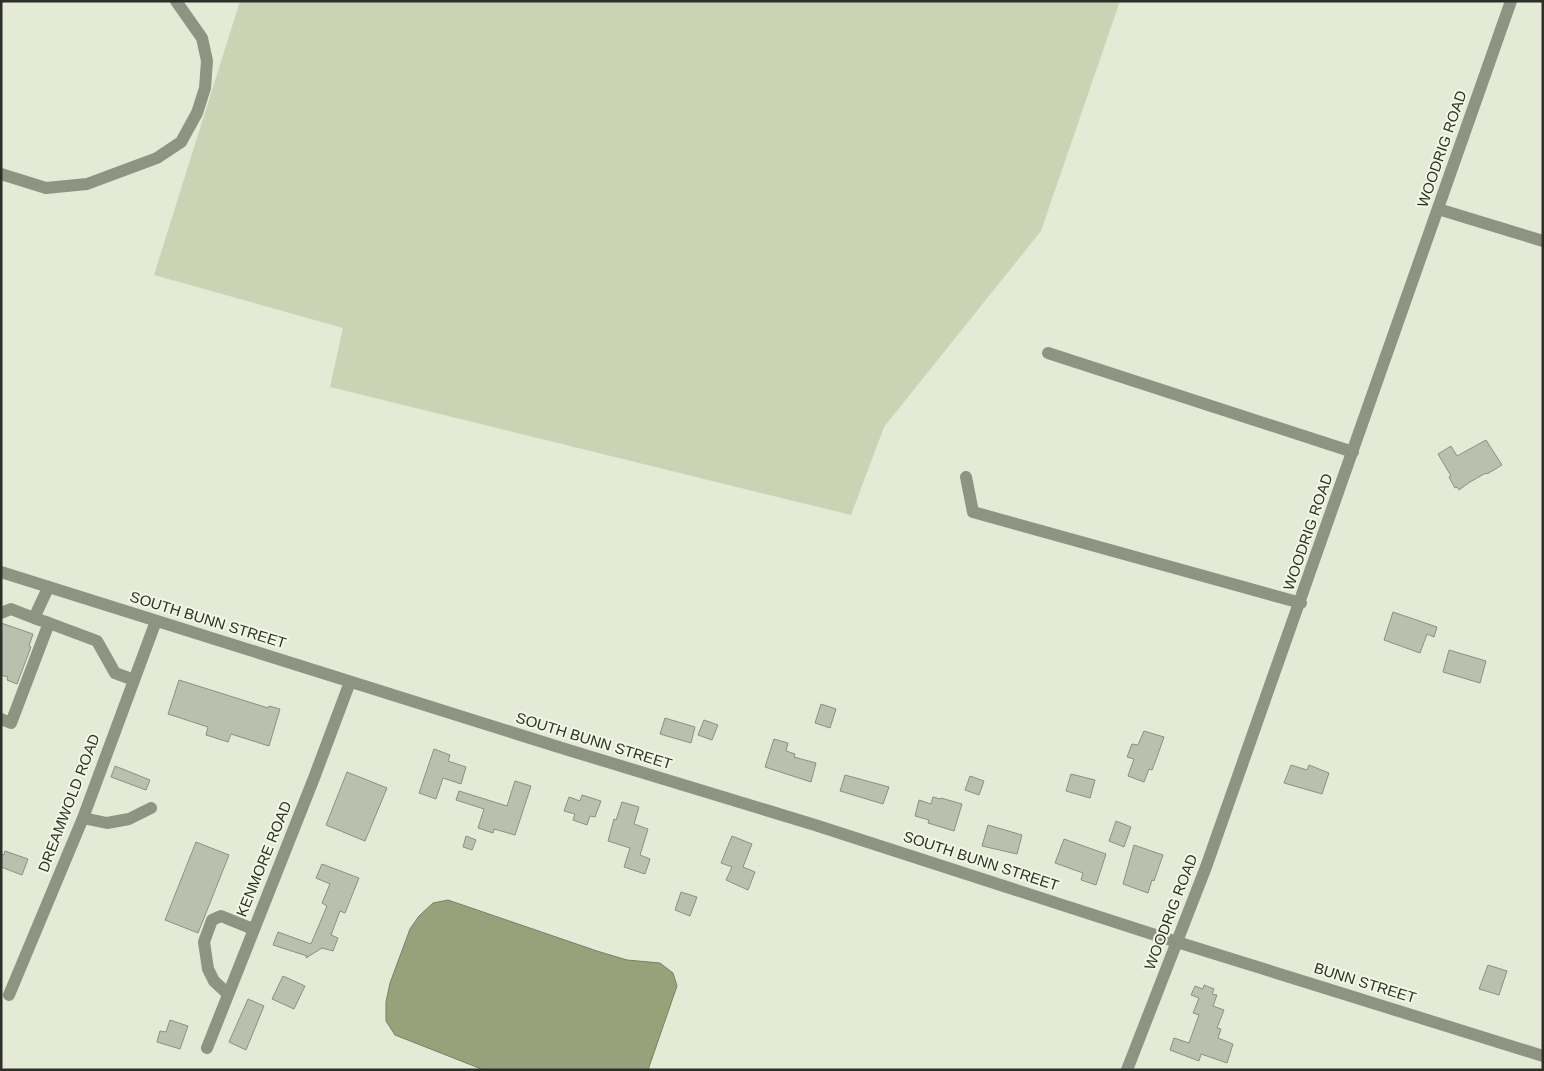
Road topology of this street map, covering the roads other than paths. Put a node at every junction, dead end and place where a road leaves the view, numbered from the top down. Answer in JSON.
{"nodes":[{"id":1,"x":176,"y":1,"type":"edge"},
{"id":2,"x":1511,"y":1,"type":"edge"},
{"id":3,"x":1,"y":174,"type":"edge"},
{"id":4,"x":1438,"y":209,"type":"junction"},
{"id":5,"x":1543,"y":241,"type":"edge"},
{"id":6,"x":1048,"y":353,"type":"dead end"},
{"id":7,"x":1353,"y":452,"type":"junction"},
{"id":8,"x":966,"y":477,"type":"dead end"},
{"id":9,"x":1,"y":572,"type":"edge"},
{"id":10,"x":48,"y":588,"type":"junction"},
{"id":11,"x":1301,"y":603,"type":"junction"},
{"id":12,"x":1,"y":613,"type":"edge"},
{"id":13,"x":34,"y":618,"type":"junction"},
{"id":14,"x":156,"y":621,"type":"junction"},
{"id":15,"x":49,"y":623,"type":"junction"},
{"id":16,"x":134,"y":680,"type":"junction"},
{"id":17,"x":350,"y":682,"type":"junction"},
{"id":18,"x":1,"y":719,"type":"edge"},
{"id":19,"x":152,"y":808,"type":"dead end"},
{"id":20,"x":82,"y":818,"type":"junction"},
{"id":21,"x":253,"y":928,"type":"junction"},
{"id":22,"x":1177,"y":942,"type":"junction"},
{"id":23,"x":228,"y":994,"type":"junction"},
{"id":24,"x":9,"y":995,"type":"dead end"},
{"id":25,"x":207,"y":1048,"type":"dead end"},
{"id":26,"x":1543,"y":1056,"type":"edge"},
{"id":27,"x":1127,"y":1070,"type":"edge"}],
"edges":[{"from":1,"to":3,"type":"street"},
{"from":2,"to":4,"type":"street","name":"WOODRIG ROAD"},
{"from":4,"to":5,"type":"street"},
{"from":4,"to":7,"type":"street","name":"WOODRIG ROAD"},
{"from":6,"to":7,"type":"street"},
{"from":7,"to":11,"type":"street","name":"WOODRIG ROAD"},
{"from":8,"to":11,"type":"street"},
{"from":9,"to":10,"type":"street","name":"SOUTH BUNN STREET"},
{"from":10,"to":13,"type":"street"},
{"from":10,"to":14,"type":"street","name":"SOUTH BUNN STREET"},
{"from":11,"to":22,"type":"street","name":"WOODRIG ROAD"},
{"from":12,"to":13,"type":"street"},
{"from":13,"to":15,"type":"street"},
{"from":14,"to":16,"type":"street","name":"DREAMWOLD ROAD"},
{"from":14,"to":17,"type":"street","name":"SOUTH BUNN STREET"},
{"from":15,"to":16,"type":"street"},
{"from":15,"to":18,"type":"street"},
{"from":16,"to":20,"type":"street","name":"DREAMWOLD ROAD"},
{"from":17,"to":21,"type":"street","name":"KENMORE ROAD"},
{"from":17,"to":22,"type":"street","name":"SOUTH BUNN STREET"},
{"from":19,"to":20,"type":"street"},
{"from":20,"to":24,"type":"street","name":"DREAMWOLD ROAD"},
{"from":21,"to":23,"type":"street","name":"KENMORE ROAD"},
{"from":21,"to":23,"type":"street"},
{"from":22,"to":26,"type":"street","name":"BUNN STREET"},
{"from":22,"to":27,"type":"street","name":"WOODRIG ROAD"},
{"from":23,"to":25,"type":"street","name":"KENMORE ROAD"}]}
